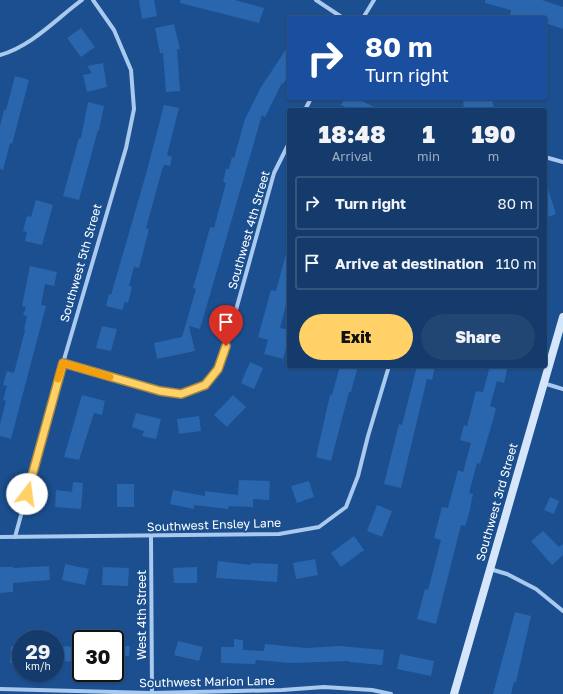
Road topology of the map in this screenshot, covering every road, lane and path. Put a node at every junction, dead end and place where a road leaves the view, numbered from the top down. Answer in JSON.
{"nodes":[{"id":1,"x":82,"y":0,"type":"edge"},
{"id":2,"x":93,"y":0,"type":"edge"},
{"id":3,"x":316,"y":0,"type":"edge"},
{"id":4,"x":374,"y":0,"type":"edge"},
{"id":5,"x":340,"y":16,"type":"edge"},
{"id":6,"x":364,"y":16,"type":"edge"},
{"id":7,"x":0,"y":55,"type":"edge"},
{"id":8,"x":287,"y":147,"type":"edge"},
{"id":9,"x":547,"y":158,"type":"edge"},
{"id":10,"x":563,"y":162,"type":"edge"},
{"id":11,"x":563,"y":317,"type":"edge"},
{"id":12,"x":63,"y":363,"type":"junction"},
{"id":13,"x":387,"y":368,"type":"edge"},
{"id":14,"x":544,"y":383,"type":"junction"},
{"id":15,"x":563,"y":389,"type":"edge"},
{"id":16,"x":0,"y":537,"type":"edge"},
{"id":17,"x":15,"y":537,"type":"junction"},
{"id":18,"x":151,"y":537,"type":"junction"},
{"id":19,"x":490,"y":569,"type":"junction"},
{"id":20,"x":563,"y":611,"type":"edge"},
{"id":21,"x":0,"y":689,"type":"edge"},
{"id":22,"x":152,"y":693,"type":"junction"},
{"id":23,"x":391,"y":694,"type":"edge"},
{"id":24,"x":454,"y":694,"type":"edge"}],
"edges":[{"from":1,"to":7,"type":"street"},
{"from":2,"to":12,"type":"street","name":"Southwest 5th Street"},
{"from":3,"to":5,"type":"street"},
{"from":4,"to":6,"type":"street"},
{"from":8,"to":12,"type":"street","name":"Southwest 4th Street"},
{"from":9,"to":10,"type":"street"},
{"from":11,"to":14,"type":"main road","name":"Southwest 3rd Street"},
{"from":12,"to":17,"type":"street","name":"Southwest 5th Street"},
{"from":13,"to":18,"type":"street","name":"Southwest Ensley Lane"},
{"from":14,"to":15,"type":"street"},
{"from":14,"to":19,"type":"main road","name":"Southwest 3rd Street"},
{"from":16,"to":17,"type":"street","name":"Southwest Ensley Lane"},
{"from":17,"to":18,"type":"street","name":"Southwest Ensley Lane"},
{"from":18,"to":22,"type":"street","name":"West 4th Street"},
{"from":19,"to":20,"type":"street"},
{"from":19,"to":24,"type":"main road","name":"Southwest 3rd Street"},
{"from":21,"to":22,"type":"street","name":"Southwest Marion Lane"},
{"from":22,"to":23,"type":"street","name":"Southwest Marion Lane"}]}
